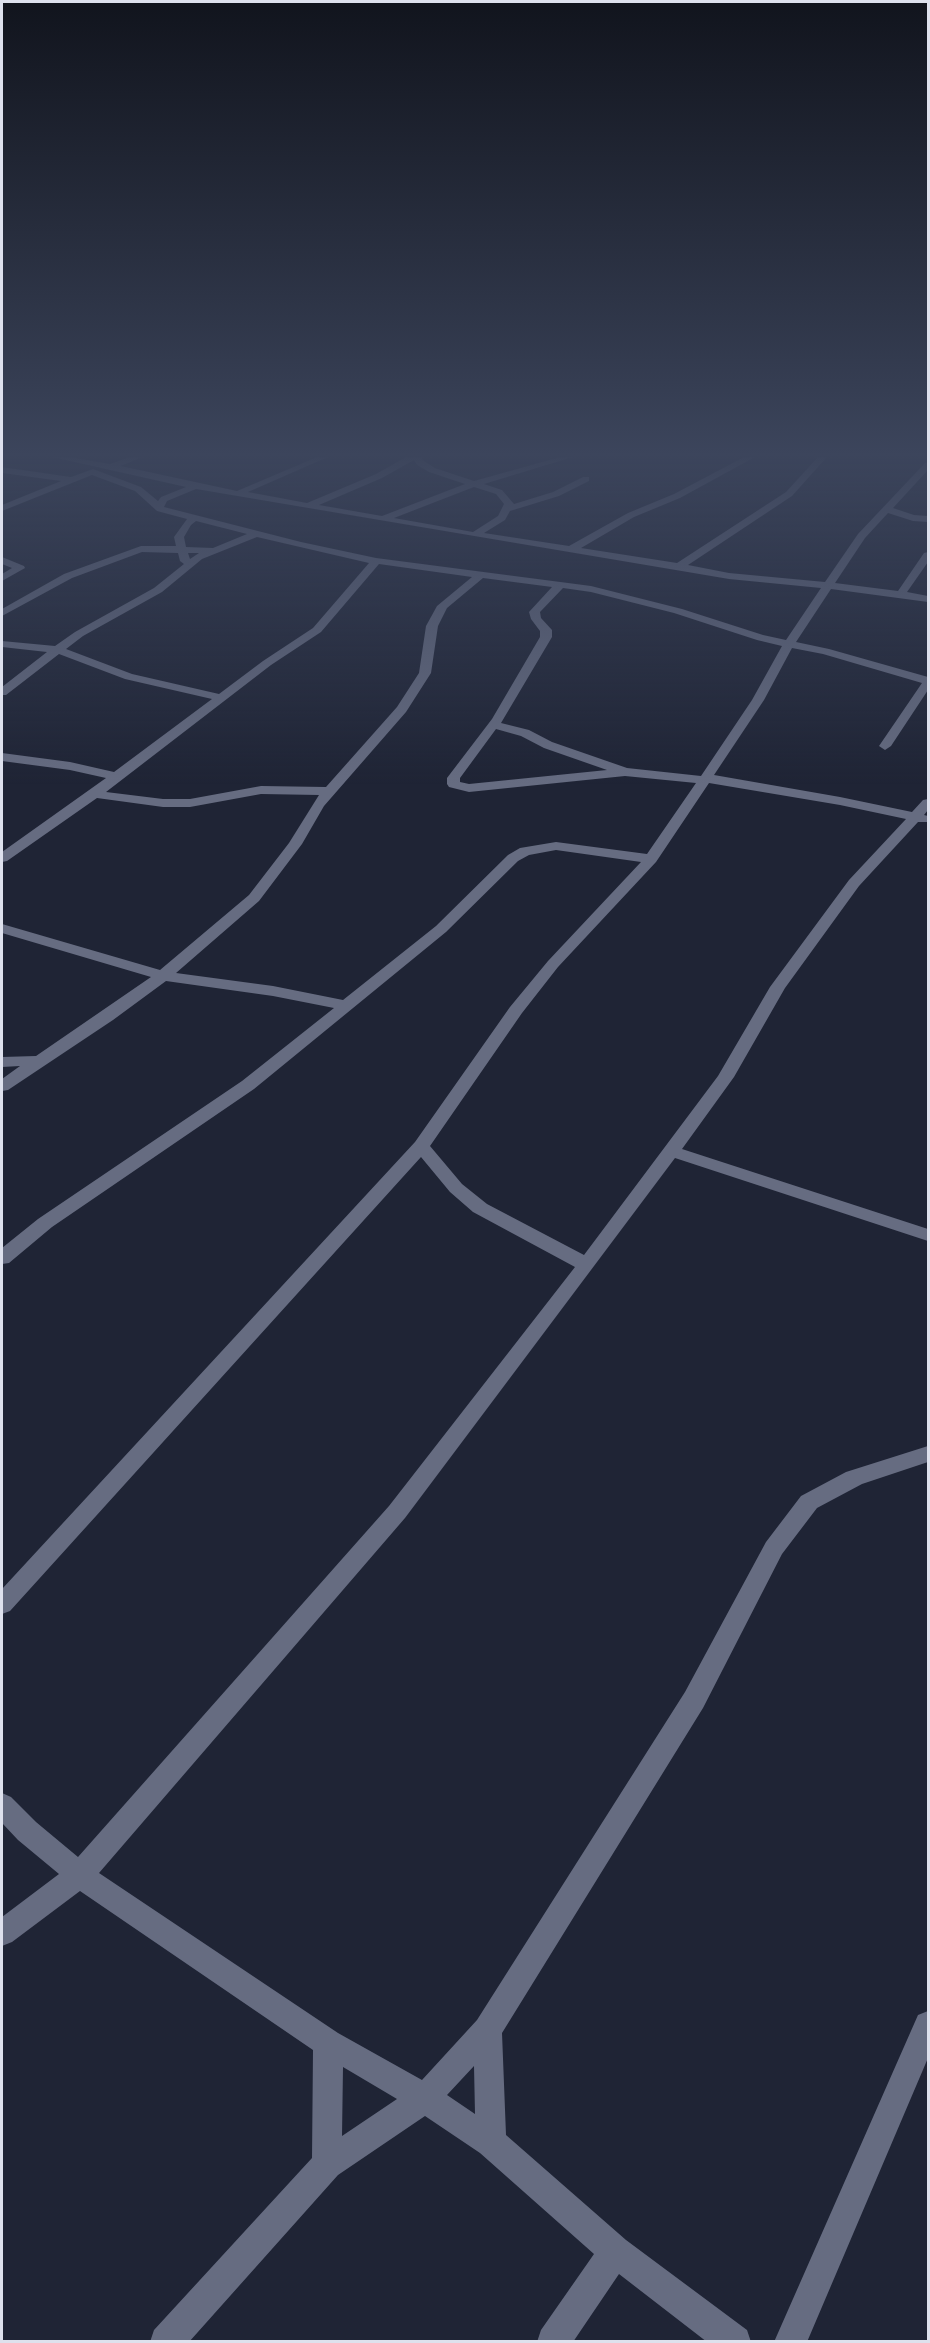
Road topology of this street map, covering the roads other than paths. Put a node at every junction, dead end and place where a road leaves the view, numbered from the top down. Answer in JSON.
{"nodes":[{"id":1,"x":17,"y":566,"type":"edge"},
{"id":2,"x":94,"y":566,"type":"edge"},
{"id":3,"x":185,"y":566,"type":"edge"},
{"id":4,"x":371,"y":566,"type":"edge"},
{"id":5,"x":419,"y":566,"type":"edge"},
{"id":6,"x":683,"y":566,"type":"edge"},
{"id":7,"x":841,"y":566,"type":"edge"},
{"id":8,"x":920,"y":566,"type":"edge"},
{"id":9,"x":481,"y":574,"type":"junction"},
{"id":10,"x":2,"y":578,"type":"edge"},
{"id":11,"x":561,"y":584,"type":"junction"},
{"id":12,"x":824,"y":591,"type":"junction"},
{"id":13,"x":901,"y":594,"type":"junction"},
{"id":14,"x":928,"y":599,"type":"edge"},
{"id":15,"x":2,"y":613,"type":"edge"},
{"id":16,"x":2,"y":644,"type":"edge"},
{"id":17,"x":789,"y":644,"type":"junction"},
{"id":18,"x":57,"y":650,"type":"junction"},
{"id":19,"x":928,"y":681,"type":"edge"},
{"id":20,"x":2,"y":692,"type":"edge"},
{"id":21,"x":222,"y":698,"type":"junction"},
{"id":22,"x":493,"y":724,"type":"junction"},
{"id":23,"x":885,"y":746,"type":"dead end"},
{"id":24,"x":2,"y":757,"type":"edge"},
{"id":25,"x":625,"y":772,"type":"junction"},
{"id":26,"x":117,"y":777,"type":"junction"},
{"id":27,"x":706,"y":779,"type":"junction"},
{"id":28,"x":330,"y":791,"type":"junction"},
{"id":29,"x":94,"y":794,"type":"junction"},
{"id":30,"x":924,"y":813,"type":"edge"},
{"id":31,"x":2,"y":858,"type":"edge"},
{"id":32,"x":651,"y":859,"type":"junction"},
{"id":33,"x":2,"y":928,"type":"edge"},
{"id":34,"x":163,"y":976,"type":"junction"},
{"id":35,"x":345,"y":1005,"type":"junction"},
{"id":36,"x":39,"y":1061,"type":"junction"},
{"id":37,"x":2,"y":1062,"type":"edge"},
{"id":38,"x":2,"y":1086,"type":"edge"},
{"id":39,"x":421,"y":1146,"type":"junction"},
{"id":40,"x":670,"y":1151,"type":"junction"},
{"id":41,"x":928,"y":1235,"type":"edge"},
{"id":42,"x":2,"y":1258,"type":"edge"},
{"id":43,"x":586,"y":1265,"type":"junction"},
{"id":44,"x":928,"y":1454,"type":"edge"},
{"id":45,"x":2,"y":1604,"type":"edge"},
{"id":46,"x":2,"y":1805,"type":"edge"},
{"id":47,"x":80,"y":1875,"type":"junction"},
{"id":48,"x":2,"y":1933,"type":"edge"},
{"id":49,"x":487,"y":2030,"type":"junction"},
{"id":50,"x":926,"y":2035,"type":"edge"},
{"id":51,"x":328,"y":2043,"type":"junction"},
{"id":52,"x":425,"y":2098,"type":"junction"},
{"id":53,"x":492,"y":2142,"type":"junction"},
{"id":54,"x":327,"y":2164,"type":"junction"},
{"id":55,"x":615,"y":2251,"type":"junction"},
{"id":56,"x":166,"y":2342,"type":"edge"},
{"id":57,"x":553,"y":2342,"type":"edge"},
{"id":58,"x":735,"y":2342,"type":"edge"},
{"id":59,"x":790,"y":2342,"type":"edge"}],
"edges":[{"from":1,"to":10,"type":"street"},
{"from":2,"to":15,"type":"street"},
{"from":3,"to":18,"type":"street"},
{"from":4,"to":21,"type":"street"},
{"from":5,"to":9,"type":"street"},
{"from":6,"to":12,"type":"street"},
{"from":7,"to":12,"type":"street"},
{"from":8,"to":13,"type":"street"},
{"from":9,"to":11,"type":"street"},
{"from":9,"to":28,"type":"street"},
{"from":11,"to":17,"type":"street"},
{"from":11,"to":22,"type":"street"},
{"from":12,"to":13,"type":"street"},
{"from":12,"to":17,"type":"street"},
{"from":13,"to":14,"type":"street"},
{"from":16,"to":18,"type":"street"},
{"from":17,"to":19,"type":"street"},
{"from":17,"to":27,"type":"street"},
{"from":18,"to":20,"type":"street"},
{"from":18,"to":21,"type":"street"},
{"from":19,"to":23,"type":"street"},
{"from":21,"to":26,"type":"street"},
{"from":22,"to":25,"type":"street"},
{"from":22,"to":25,"type":"street"},
{"from":24,"to":26,"type":"street"},
{"from":25,"to":27,"type":"street"},
{"from":26,"to":29,"type":"street"},
{"from":27,"to":30,"type":"street"},
{"from":27,"to":32,"type":"street"},
{"from":28,"to":29,"type":"street"},
{"from":28,"to":34,"type":"street"},
{"from":29,"to":31,"type":"street"},
{"from":30,"to":40,"type":"street"},
{"from":32,"to":35,"type":"street"},
{"from":32,"to":39,"type":"street"},
{"from":33,"to":34,"type":"street"},
{"from":34,"to":35,"type":"street"},
{"from":34,"to":36,"type":"street"},
{"from":35,"to":42,"type":"street"},
{"from":36,"to":37,"type":"street"},
{"from":36,"to":38,"type":"street"},
{"from":39,"to":43,"type":"street"},
{"from":39,"to":45,"type":"street"},
{"from":40,"to":41,"type":"street"},
{"from":40,"to":43,"type":"street"},
{"from":43,"to":47,"type":"street"},
{"from":44,"to":49,"type":"street"},
{"from":46,"to":47,"type":"street"},
{"from":47,"to":48,"type":"street"},
{"from":47,"to":51,"type":"street"},
{"from":49,"to":52,"type":"street"},
{"from":49,"to":53,"type":"street"},
{"from":50,"to":59,"type":"street"},
{"from":51,"to":52,"type":"street"},
{"from":51,"to":54,"type":"street"},
{"from":52,"to":53,"type":"street"},
{"from":52,"to":54,"type":"street"},
{"from":53,"to":55,"type":"street"},
{"from":54,"to":56,"type":"street"},
{"from":55,"to":57,"type":"street"},
{"from":55,"to":58,"type":"street"}]}
